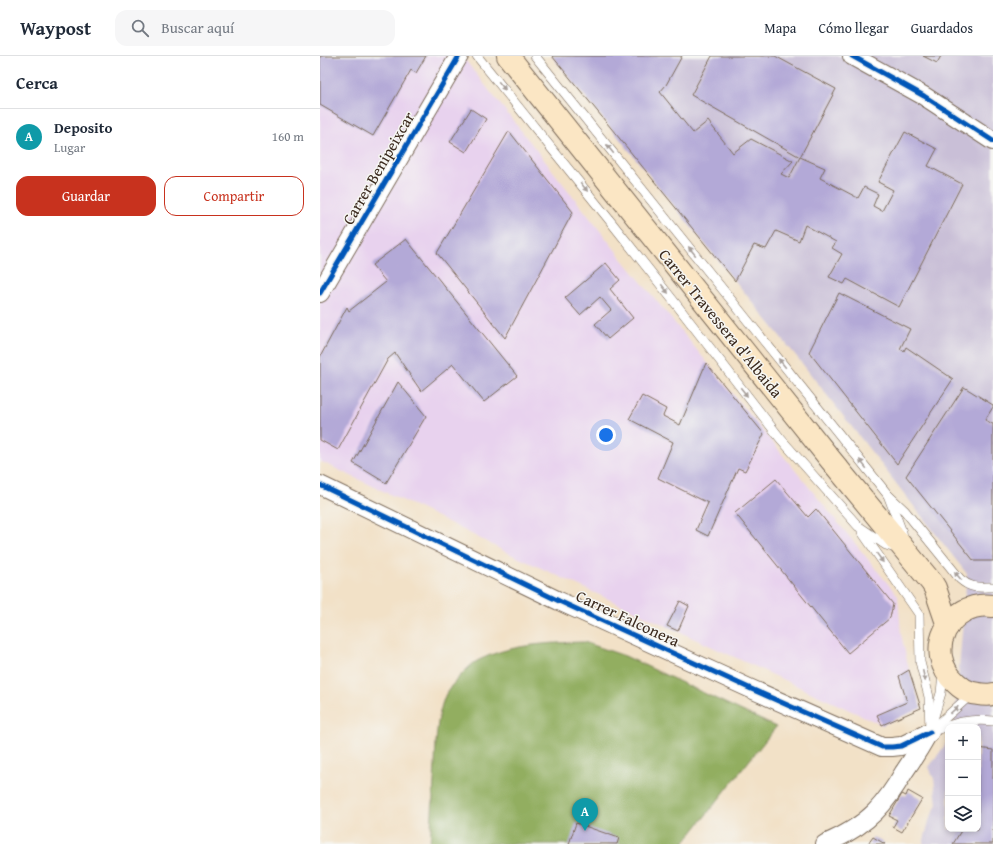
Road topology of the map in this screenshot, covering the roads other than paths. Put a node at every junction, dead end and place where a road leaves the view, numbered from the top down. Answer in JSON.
{"nodes":[{"id":1,"x":459,"y":56,"type":"edge"},
{"id":2,"x":477,"y":56,"type":"edge"},
{"id":3,"x":508,"y":56,"type":"edge"},
{"id":4,"x":536,"y":56,"type":"edge"},
{"id":5,"x":852,"y":56,"type":"edge"},
{"id":6,"x":993,"y":141,"type":"edge"},
{"id":7,"x":320,"y":293,"type":"edge"},
{"id":8,"x":320,"y":485,"type":"edge"},
{"id":9,"x":888,"y":495,"type":"junction"},
{"id":10,"x":858,"y":526,"type":"junction"},
{"id":11,"x":905,"y":551,"type":"junction"},
{"id":12,"x":993,"y":587,"type":"edge"},
{"id":13,"x":935,"y":588,"type":"junction"},
{"id":14,"x":985,"y":606,"type":"edge"},
{"id":15,"x":948,"y":626,"type":"junction"},
{"id":16,"x":944,"y":668,"type":"junction"},
{"id":17,"x":989,"y":695,"type":"edge"},
{"id":18,"x":993,"y":721,"type":"edge"},
{"id":19,"x":930,"y":732,"type":"junction"},
{"id":20,"x":826,"y":844,"type":"edge"}],
"edges":[{"from":1,"to":7,"type":"street","name":"Carrer Benipeixcar"},
{"from":2,"to":10,"type":"lane","one_way":true},
{"from":3,"to":11,"type":"main road","name":"Carrer Travessera d'Albaida"},
{"from":9,"to":4,"type":"lane","one_way":true},
{"from":5,"to":6,"type":"street"},
{"from":8,"to":19,"type":"street","name":"Carrer Falconera"},
{"from":9,"to":11,"type":"lane"},
{"from":12,"to":9,"type":"lane","one_way":true},
{"from":10,"to":11,"type":"lane"},
{"from":10,"to":19,"type":"lane","one_way":true},
{"from":11,"to":13,"type":"main road","name":"Carrer Travessera d'Albaida"},
{"from":13,"to":14,"type":"main road","name":"Carrer Travessera d'Albaida"},
{"from":13,"to":15,"type":"main road","name":"Carrer Travessera d'Albaida"},
{"from":14,"to":15,"type":"main road"},
{"from":15,"to":16,"type":"main road"},
{"from":16,"to":17,"type":"main road"},
{"from":16,"to":19,"type":"lane"},
{"from":19,"to":17,"type":"lane","one_way":true},
{"from":18,"to":19,"type":"lane"},
{"from":19,"to":20,"type":"street"}]}
